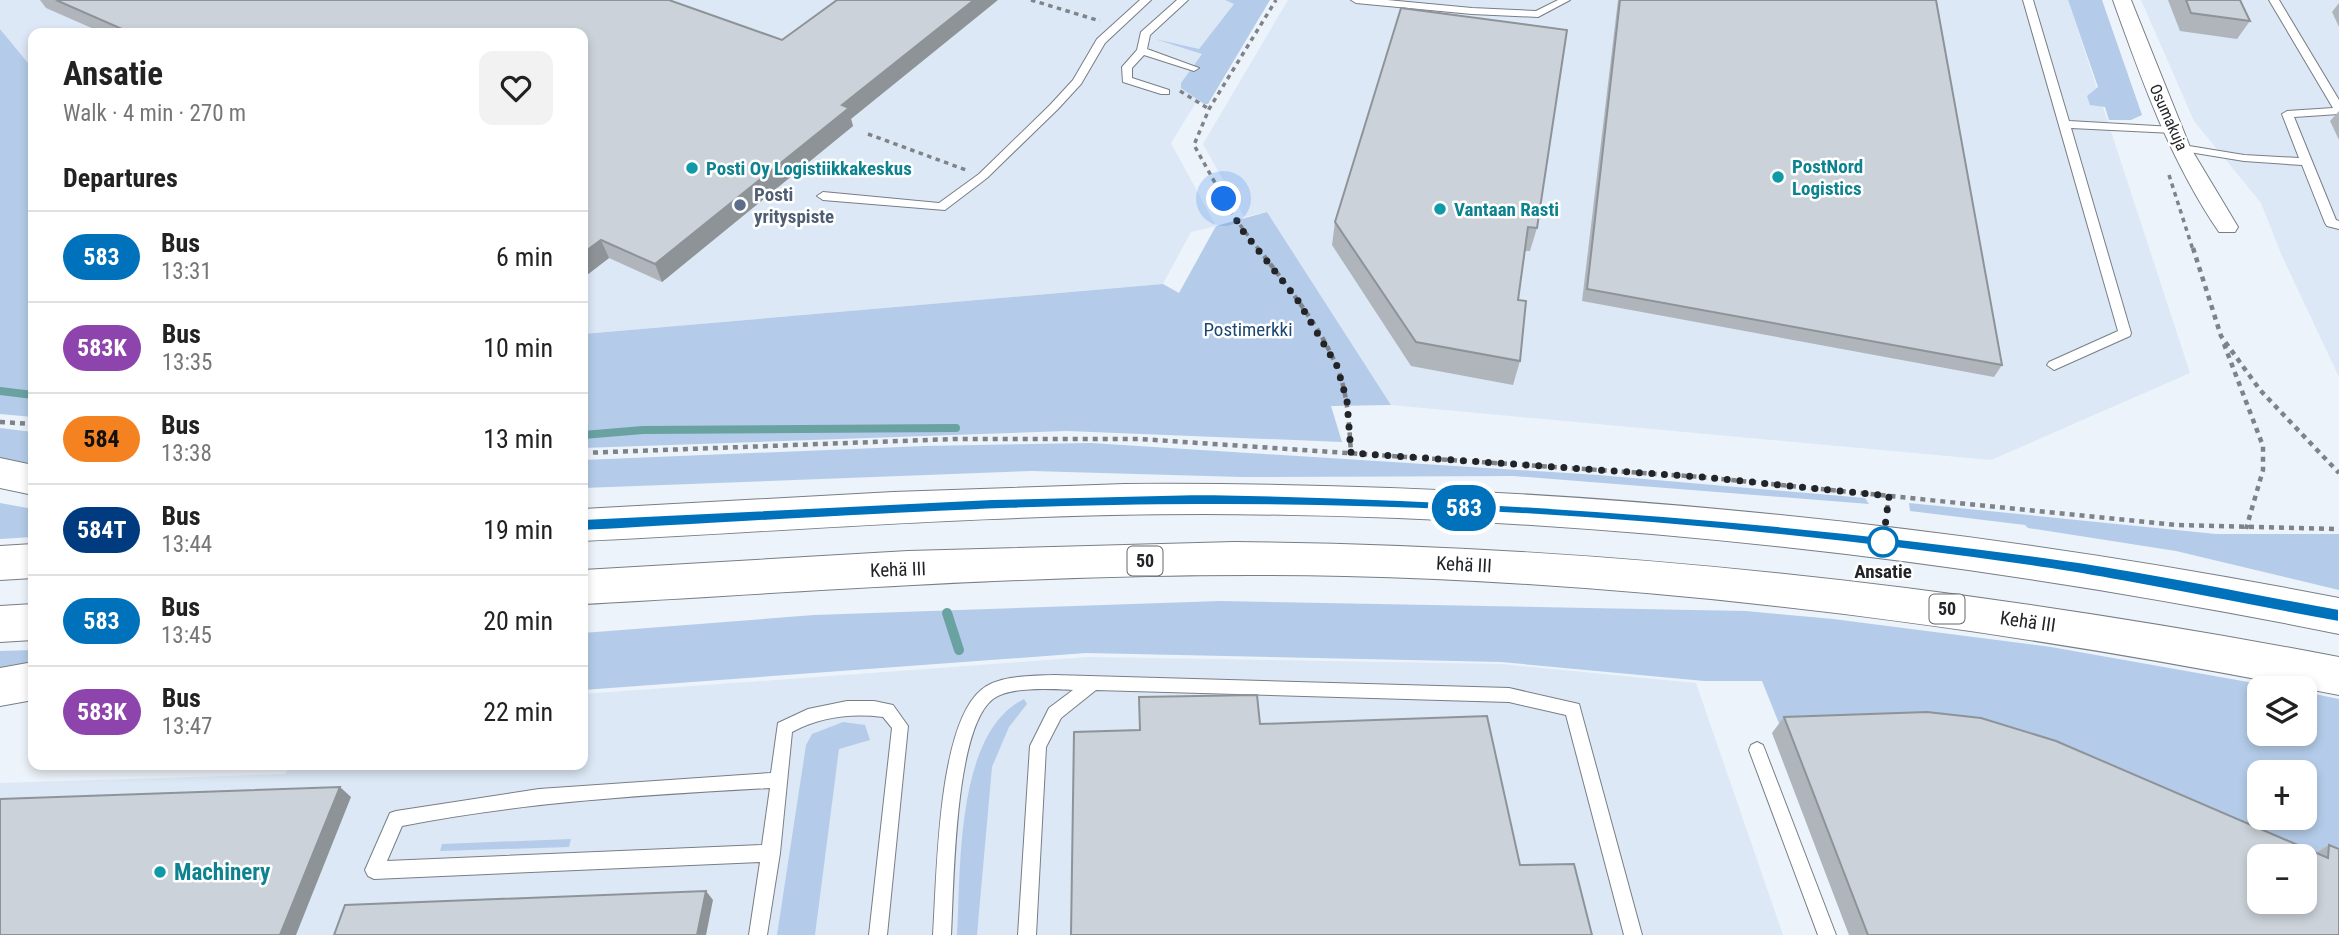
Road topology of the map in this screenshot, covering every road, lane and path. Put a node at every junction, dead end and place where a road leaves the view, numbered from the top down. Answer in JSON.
{"nodes":[{"id":1,"x":1031,"y":0,"type":"edge"},
{"id":2,"x":1146,"y":0,"type":"edge"},
{"id":3,"x":1183,"y":0,"type":"edge"},
{"id":4,"x":1276,"y":0,"type":"edge"},
{"id":5,"x":1356,"y":0,"type":"edge"},
{"id":6,"x":1475,"y":0,"type":"edge"},
{"id":7,"x":1565,"y":0,"type":"edge"},
{"id":8,"x":2028,"y":0,"type":"edge"},
{"id":9,"x":2122,"y":0,"type":"edge"},
{"id":10,"x":2274,"y":0,"type":"edge"},
{"id":11,"x":1418,"y":4,"type":"edge"},
{"id":12,"x":1472,"y":11,"type":"junction"},
{"id":13,"x":1105,"y":22,"type":"dead end"},
{"id":14,"x":1142,"y":51,"type":"junction"},
{"id":15,"x":1194,"y":68,"type":"dead end"},
{"id":16,"x":1166,"y":92,"type":"joint"},
{"id":17,"x":1209,"y":109,"type":"junction"},
{"id":18,"x":2339,"y":110,"type":"edge"},
{"id":19,"x":2066,"y":124,"type":"junction"},
{"id":20,"x":2170,"y":135,"type":"junction"},
{"id":21,"x":2306,"y":162,"type":"junction"},
{"id":22,"x":823,"y":196,"type":"dead end"},
{"id":23,"x":2339,"y":225,"type":"edge"},
{"id":24,"x":2227,"y":227,"type":"dead end"},
{"id":25,"x":2221,"y":336,"type":"junction"},
{"id":26,"x":2054,"y":365,"type":"dead end"},
{"id":27,"x":0,"y":422,"type":"edge"},
{"id":28,"x":28,"y":424,"type":"edge"},
{"id":29,"x":588,"y":453,"type":"edge"},
{"id":30,"x":1351,"y":453,"type":"junction"},
{"id":31,"x":0,"y":473,"type":"edge"},
{"id":32,"x":2339,"y":473,"type":"edge"},
{"id":33,"x":28,"y":479,"type":"edge"},
{"id":34,"x":1889,"y":496,"type":"junction"},
{"id":35,"x":588,"y":501,"type":"edge"},
{"id":36,"x":1886,"y":510,"type":"dead end"},
{"id":37,"x":815,"y":512,"type":"junction"},
{"id":38,"x":588,"y":525,"type":"edge"},
{"id":39,"x":2246,"y":529,"type":"junction"},
{"id":40,"x":2339,"y":529,"type":"edge"},
{"id":41,"x":28,"y":561,"type":"edge"},
{"id":42,"x":0,"y":563,"type":"edge"},
{"id":43,"x":739,"y":577,"type":"junction"},
{"id":44,"x":588,"y":587,"type":"edge"},
{"id":45,"x":588,"y":608,"type":"edge"},
{"id":46,"x":2339,"y":616,"type":"edge"},
{"id":47,"x":28,"y":622,"type":"edge"},
{"id":48,"x":0,"y":624,"type":"edge"},
{"id":49,"x":2339,"y":676,"type":"edge"},
{"id":50,"x":28,"y":682,"type":"edge"},
{"id":51,"x":1093,"y":683,"type":"junction"},
{"id":52,"x":0,"y":687,"type":"edge"},
{"id":53,"x":1757,"y":750,"type":"dead end"},
{"id":54,"x":779,"y":780,"type":"junction"},
{"id":55,"x":771,"y":853,"type":"junction"},
{"id":56,"x":758,"y":935,"type":"edge"},
{"id":57,"x":878,"y":935,"type":"edge"},
{"id":58,"x":942,"y":935,"type":"edge"},
{"id":59,"x":1027,"y":935,"type":"edge"},
{"id":60,"x":1633,"y":935,"type":"edge"},
{"id":61,"x":1827,"y":935,"type":"edge"}],
"edges":[{"from":1,"to":13,"type":"path"},
{"from":2,"to":22,"type":"lane"},
{"from":3,"to":14,"type":"lane"},
{"from":4,"to":17,"type":"path"},
{"from":5,"to":11,"type":"lane"},
{"from":6,"to":12,"type":"lane"},
{"from":7,"to":12,"type":"lane"},
{"from":8,"to":19,"type":"lane"},
{"from":9,"to":20,"type":"street","name":"Osumakuja"},
{"from":10,"to":18,"type":"lane"},
{"from":11,"to":12,"type":"lane"},
{"from":14,"to":15,"type":"lane"},
{"from":14,"to":16,"type":"lane"},
{"from":16,"to":17,"type":"path"},
{"from":17,"to":30,"type":"path"},
{"from":18,"to":21,"type":"lane"},
{"from":19,"to":20,"type":"lane"},
{"from":19,"to":26,"type":"lane"},
{"from":20,"to":21,"type":"lane"},
{"from":20,"to":24,"type":"street","name":"Osumakuja"},
{"from":20,"to":25,"type":"path"},
{"from":21,"to":23,"type":"lane"},
{"from":25,"to":32,"type":"path"},
{"from":25,"to":39,"type":"path"},
{"from":27,"to":28,"type":"path"},
{"from":29,"to":30,"type":"path"},
{"from":30,"to":34,"type":"path"},
{"from":31,"to":33,"type":"highway"},
{"from":34,"to":36,"type":"path"},
{"from":34,"to":39,"type":"path"},
{"from":35,"to":37,"type":"highway"},
{"from":37,"to":38,"type":"highway"},
{"from":37,"to":46,"type":"highway"},
{"from":39,"to":40,"type":"path"},
{"from":41,"to":42,"type":"highway"},
{"from":43,"to":44,"type":"highway","name":"Kehä III","number":"50"},
{"from":43,"to":45,"type":"highway"},
{"from":43,"to":49,"type":"highway","name":"Kehä III","number":"50"},
{"from":47,"to":48,"type":"highway"},
{"from":50,"to":52,"type":"highway"},
{"from":51,"to":58,"type":"lane"},
{"from":51,"to":59,"type":"lane"},
{"from":51,"to":60,"type":"lane"},
{"from":53,"to":61,"type":"lane"},
{"from":54,"to":55,"type":"lane"},
{"from":54,"to":55,"type":"lane"},
{"from":54,"to":57,"type":"lane"},
{"from":55,"to":56,"type":"lane"}]}
